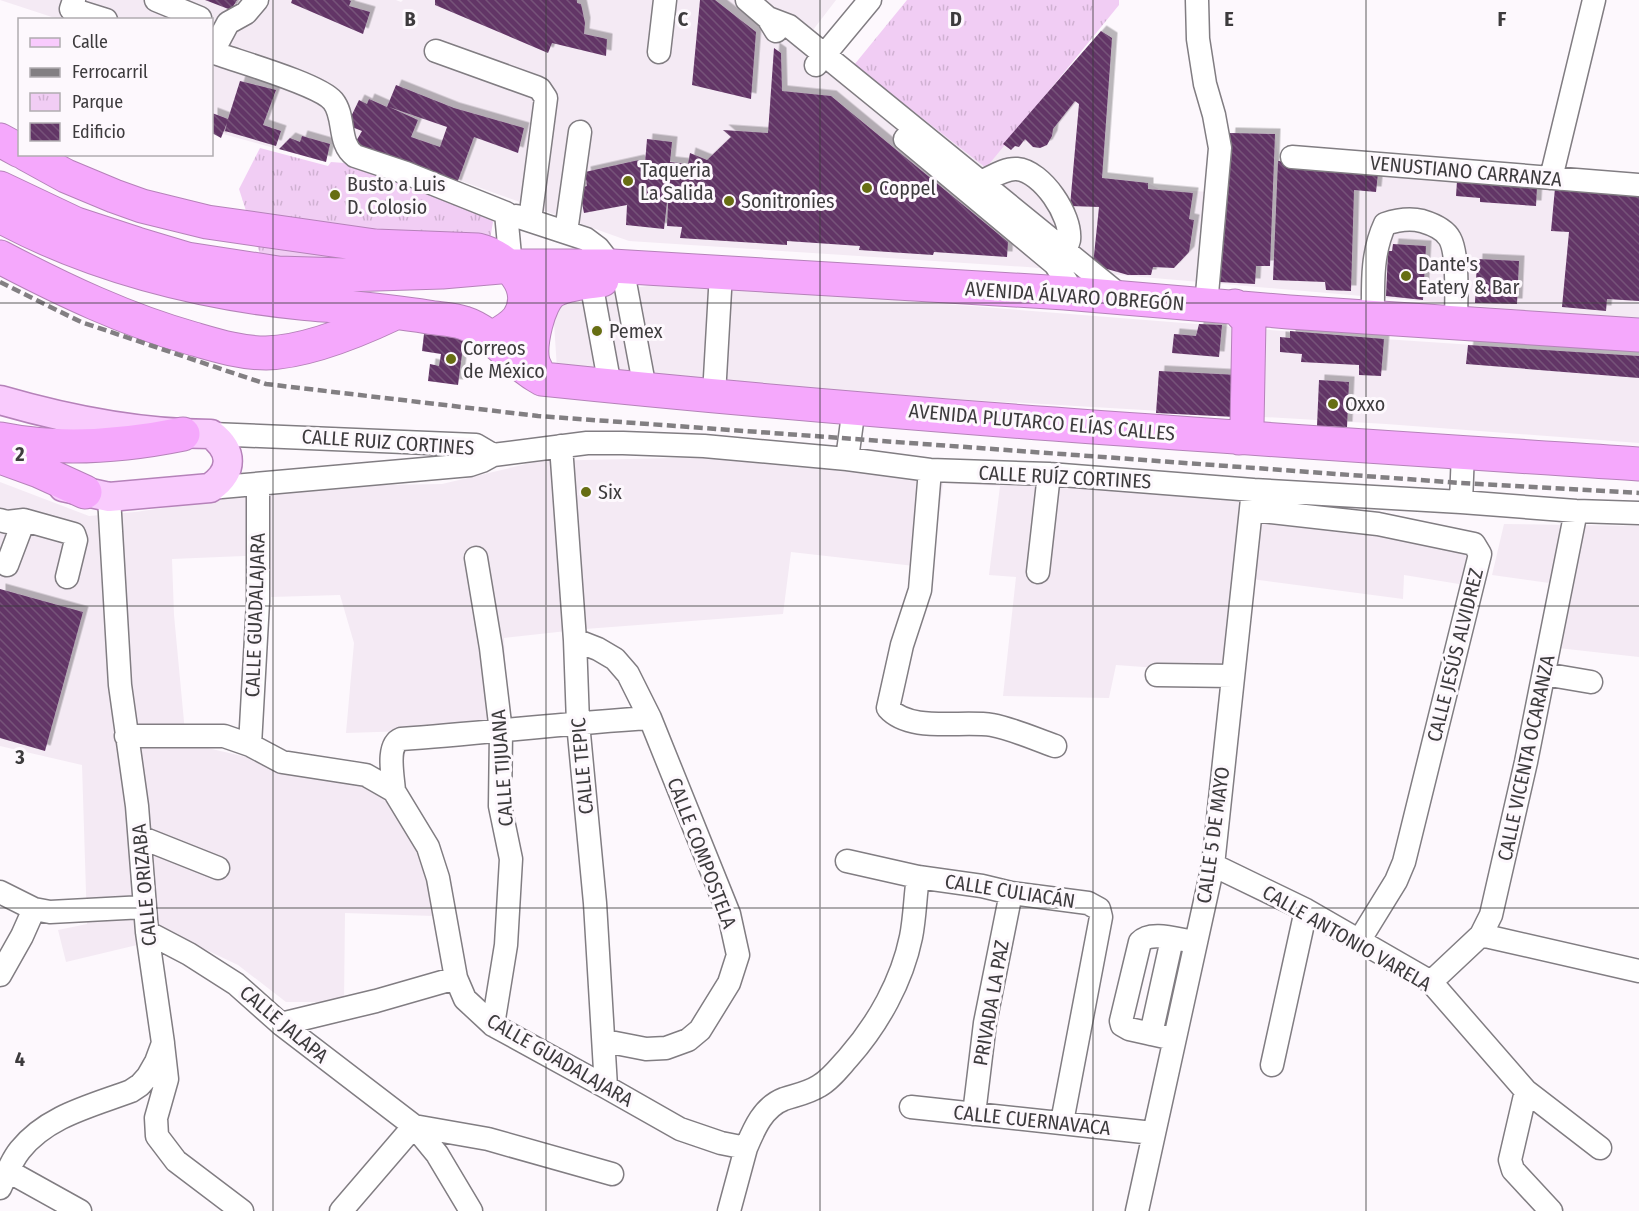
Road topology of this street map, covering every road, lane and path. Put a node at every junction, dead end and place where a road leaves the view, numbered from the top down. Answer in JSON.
{"nodes":[{"id":1,"x":74,"y":0,"type":"edge"},
{"id":2,"x":156,"y":0,"type":"edge"},
{"id":3,"x":257,"y":0,"type":"edge"},
{"id":4,"x":665,"y":0,"type":"edge"},
{"id":5,"x":747,"y":0,"type":"edge"},
{"id":6,"x":870,"y":0,"type":"edge"},
{"id":7,"x":1197,"y":0,"type":"edge"},
{"id":8,"x":1594,"y":0,"type":"edge"},
{"id":9,"x":100,"y":18,"type":"edge"},
{"id":10,"x":200,"y":18,"type":"edge"},
{"id":11,"x":213,"y":51,"type":"edge"},
{"id":12,"x":436,"y":51,"type":"dead end"},
{"id":13,"x":659,"y":52,"type":"dead end"},
{"id":14,"x":213,"y":53,"type":"edge"},
{"id":15,"x":820,"y":60,"type":"junction"},
{"id":16,"x":580,"y":132,"type":"dead end"},
{"id":17,"x":0,"y":140,"type":"edge"},
{"id":18,"x":18,"y":150,"type":"edge"},
{"id":19,"x":30,"y":156,"type":"edge"},
{"id":20,"x":1292,"y":157,"type":"dead end"},
{"id":21,"x":1551,"y":178,"type":"junction"},
{"id":22,"x":981,"y":182,"type":"junction"},
{"id":23,"x":1639,"y":185,"type":"edge"},
{"id":24,"x":0,"y":188,"type":"edge"},
{"id":25,"x":506,"y":213,"type":"junction"},
{"id":26,"x":0,"y":216,"type":"edge"},
{"id":27,"x":530,"y":220,"type":"junction"},
{"id":28,"x":566,"y":232,"type":"junction"},
{"id":29,"x":0,"y":257,"type":"edge"},
{"id":30,"x":511,"y":266,"type":"junction"},
{"id":31,"x":1062,"y":269,"type":"junction"},
{"id":32,"x":471,"y":270,"type":"junction"},
{"id":33,"x":721,"y":273,"type":"junction"},
{"id":34,"x":609,"y":275,"type":"junction"},
{"id":35,"x":1123,"y":298,"type":"junction"},
{"id":36,"x":1220,"y":306,"type":"junction"},
{"id":37,"x":398,"y":312,"type":"junction"},
{"id":38,"x":1289,"y":312,"type":"junction"},
{"id":39,"x":1373,"y":318,"type":"junction"},
{"id":40,"x":1456,"y":324,"type":"junction"},
{"id":41,"x":478,"y":330,"type":"junction"},
{"id":42,"x":1639,"y":335,"type":"edge"},
{"id":43,"x":542,"y":379,"type":"junction"},
{"id":44,"x":610,"y":386,"type":"junction"},
{"id":45,"x":645,"y":389,"type":"junction"},
{"id":46,"x":714,"y":395,"type":"junction"},
{"id":47,"x":0,"y":400,"type":"edge"},
{"id":48,"x":854,"y":407,"type":"junction"},
{"id":49,"x":197,"y":434,"type":"junction"},
{"id":50,"x":1239,"y":438,"type":"junction"},
{"id":51,"x":0,"y":439,"type":"edge"},
{"id":52,"x":1274,"y":440,"type":"junction"},
{"id":53,"x":561,"y":446,"type":"junction"},
{"id":54,"x":1463,"y":452,"type":"junction"},
{"id":55,"x":493,"y":455,"type":"junction"},
{"id":56,"x":0,"y":457,"type":"edge"},
{"id":57,"x":847,"y":459,"type":"junction"},
{"id":58,"x":1639,"y":464,"type":"edge"},
{"id":59,"x":930,"y":470,"type":"junction"},
{"id":60,"x":0,"y":471,"type":"edge"},
{"id":61,"x":1049,"y":474,"type":"junction"},
{"id":62,"x":258,"y":484,"type":"junction"},
{"id":63,"x":210,"y":488,"type":"junction"},
{"id":64,"x":97,"y":495,"type":"junction"},
{"id":65,"x":1252,"y":500,"type":"junction"},
{"id":66,"x":1461,"y":502,"type":"junction"},
{"id":67,"x":1576,"y":511,"type":"junction"},
{"id":68,"x":1639,"y":513,"type":"edge"},
{"id":69,"x":0,"y":520,"type":"edge"},
{"id":70,"x":24,"y":520,"type":"junction"},
{"id":71,"x":476,"y":558,"type":"dead end"},
{"id":72,"x":7,"y":565,"type":"dead end"},
{"id":73,"x":1038,"y":572,"type":"dead end"},
{"id":74,"x":67,"y":577,"type":"dead end"},
{"id":75,"x":575,"y":640,"type":"junction"},
{"id":76,"x":1544,"y":674,"type":"junction"},
{"id":77,"x":1157,"y":675,"type":"dead end"},
{"id":78,"x":1233,"y":676,"type":"junction"},
{"id":79,"x":1591,"y":682,"type":"dead end"},
{"id":80,"x":650,"y":718,"type":"junction"},
{"id":81,"x":578,"y":723,"type":"junction"},
{"id":82,"x":501,"y":732,"type":"junction"},
{"id":83,"x":126,"y":736,"type":"junction"},
{"id":84,"x":250,"y":745,"type":"junction"},
{"id":85,"x":1055,"y":746,"type":"dead end"},
{"id":86,"x":394,"y":791,"type":"junction"},
{"id":87,"x":140,"y":837,"type":"junction"},
{"id":88,"x":848,"y":861,"type":"dead end"},
{"id":89,"x":1213,"y":865,"type":"junction"},
{"id":90,"x":218,"y":868,"type":"dead end"},
{"id":91,"x":918,"y":877,"type":"junction"},
{"id":92,"x":0,"y":892,"type":"edge"},
{"id":93,"x":1011,"y":893,"type":"junction"},
{"id":94,"x":144,"y":907,"type":"junction"},
{"id":95,"x":34,"y":909,"type":"junction"},
{"id":96,"x":1306,"y":910,"type":"junction"},
{"id":97,"x":147,"y":932,"type":"junction"},
{"id":98,"x":1481,"y":935,"type":"junction"},
{"id":99,"x":1172,"y":939,"type":"junction"},
{"id":100,"x":1359,"y":940,"type":"junction"},
{"id":101,"x":1195,"y":942,"type":"junction"},
{"id":102,"x":1639,"y":970,"type":"edge"},
{"id":103,"x":0,"y":975,"type":"edge"},
{"id":104,"x":456,"y":978,"type":"junction"},
{"id":105,"x":1130,"y":982,"type":"junction"},
{"id":106,"x":1431,"y":982,"type":"junction"},
{"id":107,"x":1162,"y":988,"type":"junction"},
{"id":108,"x":494,"y":1019,"type":"junction"},
{"id":109,"x":280,"y":1024,"type":"junction"},
{"id":110,"x":1151,"y":1034,"type":"junction"},
{"id":111,"x":1173,"y":1039,"type":"junction"},
{"id":112,"x":605,"y":1041,"type":"junction"},
{"id":113,"x":163,"y":1043,"type":"junction"},
{"id":114,"x":1272,"y":1065,"type":"dead end"},
{"id":115,"x":606,"y":1087,"type":"junction"},
{"id":116,"x":1526,"y":1092,"type":"junction"},
{"id":117,"x":910,"y":1107,"type":"dead end"},
{"id":118,"x":974,"y":1114,"type":"junction"},
{"id":119,"x":1062,"y":1122,"type":"junction"},
{"id":120,"x":414,"y":1126,"type":"junction"},
{"id":121,"x":1153,"y":1133,"type":"junction"},
{"id":122,"x":746,"y":1148,"type":"junction"},
{"id":123,"x":1600,"y":1148,"type":"dead end"},
{"id":124,"x":612,"y":1174,"type":"dead end"},
{"id":125,"x":4,"y":1179,"type":"edge"},
{"id":126,"x":1132,"y":1208,"type":"edge"},
{"id":127,"x":80,"y":1211,"type":"edge"},
{"id":128,"x":242,"y":1211,"type":"edge"},
{"id":129,"x":341,"y":1211,"type":"edge"},
{"id":130,"x":471,"y":1211,"type":"edge"},
{"id":131,"x":729,"y":1211,"type":"edge"},
{"id":132,"x":1551,"y":1211,"type":"edge"}],
"edges":[{"from":1,"to":9,"type":"street"},
{"from":2,"to":10,"type":"street"},
{"from":3,"to":11,"type":"street"},
{"from":4,"to":13,"type":"street"},
{"from":5,"to":15,"type":"street"},
{"from":6,"to":15,"type":"street"},
{"from":7,"to":36,"type":"street"},
{"from":8,"to":21,"type":"street"},
{"from":12,"to":27,"type":"street"},
{"from":14,"to":25,"type":"street"},
{"from":15,"to":22,"type":"street"},
{"from":15,"to":31,"type":"street"},
{"from":16,"to":28,"type":"street"},
{"from":17,"to":18,"type":"highway"},
{"from":19,"to":30,"type":"highway"},
{"from":20,"to":21,"type":"street","name":"VENUSTIANO CARRANZA"},
{"from":21,"to":23,"type":"street","name":"VENUSTIANO CARRANZA"},
{"from":22,"to":31,"type":"street"},
{"from":22,"to":31,"type":"street"},
{"from":24,"to":32,"type":"highway"},
{"from":25,"to":27,"type":"street"},
{"from":25,"to":30,"type":"street"},
{"from":26,"to":37,"type":"highway"},
{"from":27,"to":28,"type":"street"},
{"from":28,"to":34,"type":"street"},
{"from":29,"to":37,"type":"highway"},
{"from":30,"to":32,"type":"highway"},
{"from":30,"to":34,"type":"highway","name":"AVENIDA ÁLVARO OBREGÓN"},
{"from":30,"to":41,"type":"highway"},
{"from":31,"to":33,"type":"highway","name":"AVENIDA ÁLVARO OBREGÓN"},
{"from":31,"to":35,"type":"highway","name":"AVENIDA ÁLVARO OBREGÓN"},
{"from":31,"to":35,"type":"street"},
{"from":32,"to":41,"type":"highway"},
{"from":33,"to":34,"type":"highway","name":"AVENIDA ÁLVARO OBREGÓN"},
{"from":33,"to":46,"type":"street"},
{"from":34,"to":43,"type":"highway"},
{"from":34,"to":44,"type":"street"},
{"from":34,"to":45,"type":"street"},
{"from":35,"to":36,"type":"highway","name":"AVENIDA ÁLVARO OBREGÓN"},
{"from":36,"to":38,"type":"highway","name":"AVENIDA ÁLVARO OBREGÓN"},
{"from":36,"to":50,"type":"highway"},
{"from":37,"to":41,"type":"highway"},
{"from":38,"to":39,"type":"highway","name":"AVENIDA ÁLVARO OBREGÓN"},
{"from":38,"to":52,"type":"highway"},
{"from":39,"to":40,"type":"highway","name":"AVENIDA ÁLVARO OBREGÓN"},
{"from":39,"to":40,"type":"street"},
{"from":40,"to":42,"type":"highway","name":"AVENIDA ÁLVARO OBREGÓN"},
{"from":41,"to":43,"type":"highway","name":"AVENIDA PLUTARCO ELÍAS CALLES"},
{"from":43,"to":44,"type":"highway","name":"AVENIDA PLUTARCO ELÍAS CALLES"},
{"from":44,"to":45,"type":"highway","name":"AVENIDA PLUTARCO ELÍAS CALLES"},
{"from":45,"to":46,"type":"highway","name":"AVENIDA PLUTARCO ELÍAS CALLES"},
{"from":46,"to":48,"type":"highway","name":"AVENIDA PLUTARCO ELÍAS CALLES"},
{"from":47,"to":49,"type":"main road","name":"CALLE RUIZ CORTINES"},
{"from":48,"to":50,"type":"highway","name":"AVENIDA PLUTARCO ELÍAS CALLES"},
{"from":48,"to":57,"type":"street"},
{"from":49,"to":51,"type":"highway"},
{"from":49,"to":55,"type":"street","name":"CALLE RUIZ CORTINES"},
{"from":49,"to":63,"type":"main road"},
{"from":50,"to":52,"type":"highway","name":"AVENIDA PLUTARCO ELÍAS CALLES"},
{"from":52,"to":54,"type":"highway","name":"AVENIDA PLUTARCO ELÍAS CALLES"},
{"from":53,"to":55,"type":"street","name":"CALLE RUÍZ CORTINES"},
{"from":53,"to":57,"type":"street","name":"CALLE RUÍZ CORTINES"},
{"from":53,"to":75,"type":"street","name":"CALLE TEPIC"},
{"from":54,"to":58,"type":"highway","name":"AVENIDA PLUTARCO ELÍAS CALLES"},
{"from":54,"to":66,"type":"street"},
{"from":55,"to":62,"type":"street","name":"CALLE RUIZ CORTINES"},
{"from":56,"to":64,"type":"highway"},
{"from":57,"to":59,"type":"street","name":"CALLE RUÍZ CORTINES"},
{"from":59,"to":61,"type":"street","name":"CALLE RUÍZ CORTINES"},
{"from":59,"to":85,"type":"street"},
{"from":60,"to":64,"type":"main road","name":"CALLE RUIZ CORTINES"},
{"from":61,"to":65,"type":"street","name":"CALLE RUÍZ CORTINES"},
{"from":61,"to":73,"type":"street"},
{"from":62,"to":63,"type":"street","name":"CALLE RUIZ CORTINES"},
{"from":62,"to":84,"type":"street","name":"CALLE GUADALAJARA"},
{"from":63,"to":64,"type":"main road","name":"CALLE RUIZ CORTINES"},
{"from":64,"to":83,"type":"street","name":"CALLE ORIZABA"},
{"from":65,"to":66,"type":"street","name":"CALLE RUÍZ CORTINES"},
{"from":65,"to":78,"type":"street","name":"CALLE 5 DE MAYO"},
{"from":65,"to":100,"type":"street","name":"CALLE JESÚS ALVIDREZ"},
{"from":66,"to":67,"type":"street","name":"CALLE RUÍZ CORTINES"},
{"from":67,"to":68,"type":"street","name":"CALLE RUÍZ CORTINES"},
{"from":67,"to":76,"type":"street","name":"CALLE VICENTA OCARANZA"},
{"from":69,"to":70,"type":"street"},
{"from":70,"to":72,"type":"street"},
{"from":70,"to":74,"type":"street"},
{"from":71,"to":82,"type":"street","name":"CALLE TIJUANA"},
{"from":75,"to":80,"type":"street","name":"CALLE COMPOSTELA"},
{"from":75,"to":81,"type":"street","name":"CALLE TEPIC"},
{"from":76,"to":79,"type":"street"},
{"from":76,"to":98,"type":"street","name":"CALLE VICENTA OCARANZA"},
{"from":77,"to":78,"type":"street"},
{"from":78,"to":89,"type":"street","name":"CALLE 5 DE MAYO"},
{"from":80,"to":81,"type":"street"},
{"from":80,"to":112,"type":"street","name":"CALLE COMPOSTELA"},
{"from":81,"to":82,"type":"street"},
{"from":81,"to":112,"type":"street","name":"CALLE TEPIC"},
{"from":82,"to":86,"type":"street"},
{"from":82,"to":108,"type":"street","name":"CALLE TIJUANA"},
{"from":83,"to":84,"type":"street","name":"CALLE GUADALAJARA"},
{"from":83,"to":87,"type":"street","name":"CALLE ORIZABA"},
{"from":84,"to":86,"type":"street","name":"CALLE GUADALAJARA"},
{"from":86,"to":104,"type":"street","name":"CALLE GUADALAJARA"},
{"from":87,"to":90,"type":"street"},
{"from":87,"to":94,"type":"street","name":"CALLE ORIZABA"},
{"from":88,"to":91,"type":"street","name":"CALLE CULIACÁN"},
{"from":89,"to":96,"type":"street","name":"CALLE ANTONIO VARELA"},
{"from":89,"to":101,"type":"street","name":"CALLE 5 DE MAYO"},
{"from":91,"to":93,"type":"street","name":"CALLE CULIACÁN"},
{"from":91,"to":122,"type":"street"},
{"from":92,"to":95,"type":"street"},
{"from":93,"to":118,"type":"street","name":"PRIVADA LA PAZ"},
{"from":93,"to":119,"type":"street","name":"CALLE CULIACÁN"},
{"from":94,"to":95,"type":"street"},
{"from":94,"to":97,"type":"street","name":"CALLE ORIZABA"},
{"from":95,"to":103,"type":"street"},
{"from":96,"to":100,"type":"street","name":"CALLE ANTONIO VARELA"},
{"from":96,"to":114,"type":"street"},
{"from":97,"to":109,"type":"street","name":"CALLE JALAPA"},
{"from":97,"to":113,"type":"street","name":"CALLE ORIZABA"},
{"from":98,"to":102,"type":"street"},
{"from":98,"to":106,"type":"street","name":"CALLE VICENTA OCARANZA"},
{"from":99,"to":101,"type":"street"},
{"from":99,"to":105,"type":"street"},
{"from":99,"to":107,"type":"street"},
{"from":100,"to":106,"type":"street","name":"CALLE ANTONIO VARELA"},
{"from":101,"to":111,"type":"street","name":"CALLE 5 DE MAYO"},
{"from":104,"to":108,"type":"street","name":"CALLE GUADALAJARA"},
{"from":104,"to":109,"type":"street"},
{"from":105,"to":107,"type":"street"},
{"from":105,"to":110,"type":"street"},
{"from":106,"to":116,"type":"street","name":"CALLE ANTONIO VARELA"},
{"from":107,"to":110,"type":"street"},
{"from":108,"to":115,"type":"street","name":"CALLE GUADALAJARA"},
{"from":109,"to":120,"type":"street","name":"CALLE JALAPA"},
{"from":110,"to":111,"type":"street"},
{"from":111,"to":121,"type":"street","name":"CALLE 5 DE MAYO"},
{"from":112,"to":115,"type":"street","name":"CALLE TEPIC"},
{"from":113,"to":125,"type":"street"},
{"from":113,"to":128,"type":"street","name":"CALLE ORIZABA"},
{"from":115,"to":122,"type":"street","name":"CALLE GUADALAJARA"},
{"from":116,"to":123,"type":"street","name":"CALLE ANTONIO VARELA"},
{"from":116,"to":132,"type":"street"},
{"from":117,"to":118,"type":"street","name":"CALLE CUERNAVACA"},
{"from":118,"to":119,"type":"street","name":"CALLE CUERNAVACA"},
{"from":119,"to":121,"type":"street","name":"CALLE CUERNAVACA"},
{"from":120,"to":124,"type":"street"},
{"from":120,"to":129,"type":"street"},
{"from":120,"to":130,"type":"street","name":"CALLE JALAPA"},
{"from":121,"to":126,"type":"street","name":"CALLE 5 DE MAYO"},
{"from":122,"to":131,"type":"street"},
{"from":125,"to":127,"type":"street"}]}
